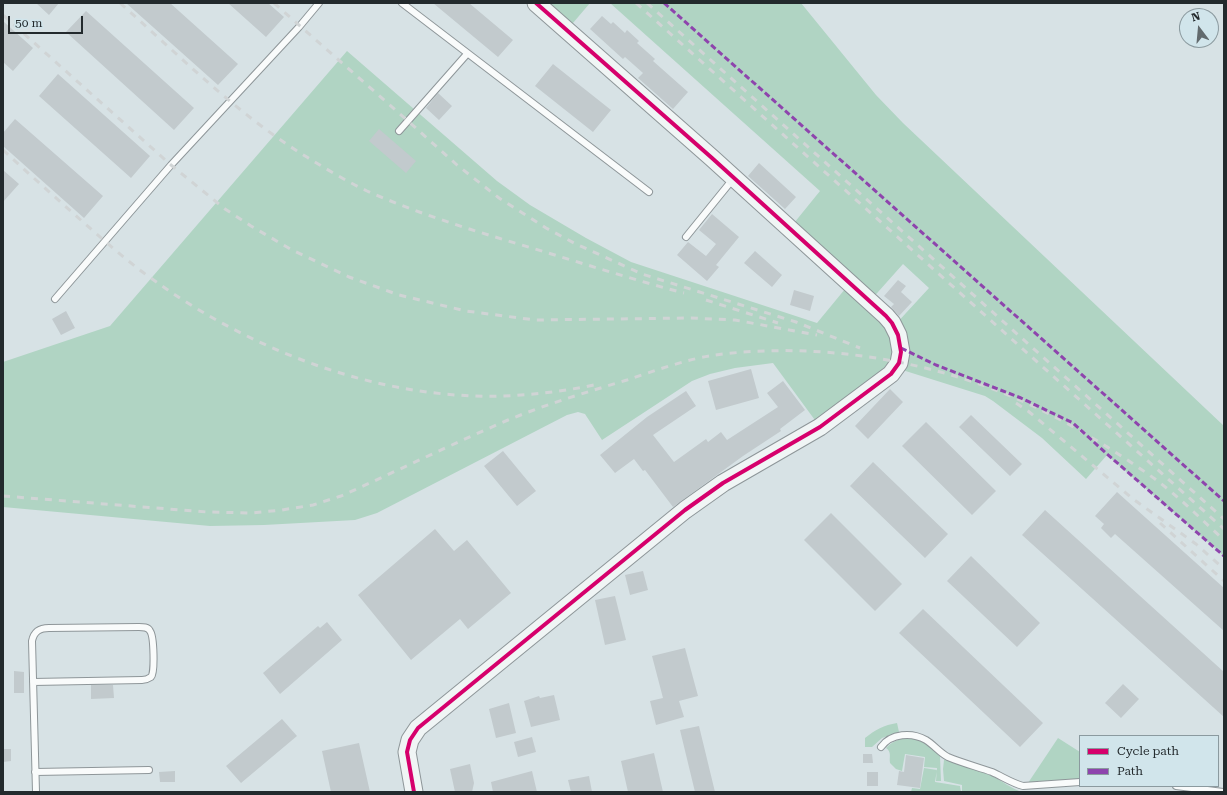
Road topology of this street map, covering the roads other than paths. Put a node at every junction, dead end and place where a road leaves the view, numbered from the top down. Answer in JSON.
{"nodes":[{"id":1,"x":319,"y":3,"type":"edge"},
{"id":2,"x":402,"y":3,"type":"edge"},
{"id":3,"x":536,"y":3,"type":"edge"},
{"id":4,"x":467,"y":54,"type":"junction"},
{"id":5,"x":399,"y":131,"type":"dead end"},
{"id":6,"x":734,"y":178,"type":"junction"},
{"id":7,"x":649,"y":192,"type":"dead end"},
{"id":8,"x":686,"y":237,"type":"dead end"},
{"id":9,"x":55,"y":299,"type":"dead end"},
{"id":10,"x":33,"y":682,"type":"junction"},
{"id":11,"x":881,"y":747,"type":"dead end"},
{"id":12,"x":148,"y":770,"type":"dead end"},
{"id":13,"x":35,"y":772,"type":"junction"},
{"id":14,"x":1079,"y":782,"type":"edge"},
{"id":15,"x":1184,"y":787,"type":"edge"},
{"id":16,"x":36,"y":792,"type":"edge"},
{"id":17,"x":414,"y":792,"type":"edge"},
{"id":18,"x":1223,"y":792,"type":"edge"}],
"edges":[{"from":1,"to":9,"type":"lane"},
{"from":2,"to":4,"type":"lane"},
{"from":3,"to":6,"type":"street"},
{"from":4,"to":5,"type":"lane"},
{"from":4,"to":7,"type":"lane"},
{"from":6,"to":8,"type":"lane"},
{"from":6,"to":17,"type":"street"},
{"from":10,"to":10,"type":"lane"},
{"from":10,"to":13,"type":"lane"},
{"from":11,"to":14,"type":"lane"},
{"from":12,"to":13,"type":"lane"},
{"from":13,"to":16,"type":"lane"},
{"from":15,"to":18,"type":"lane"}]}
